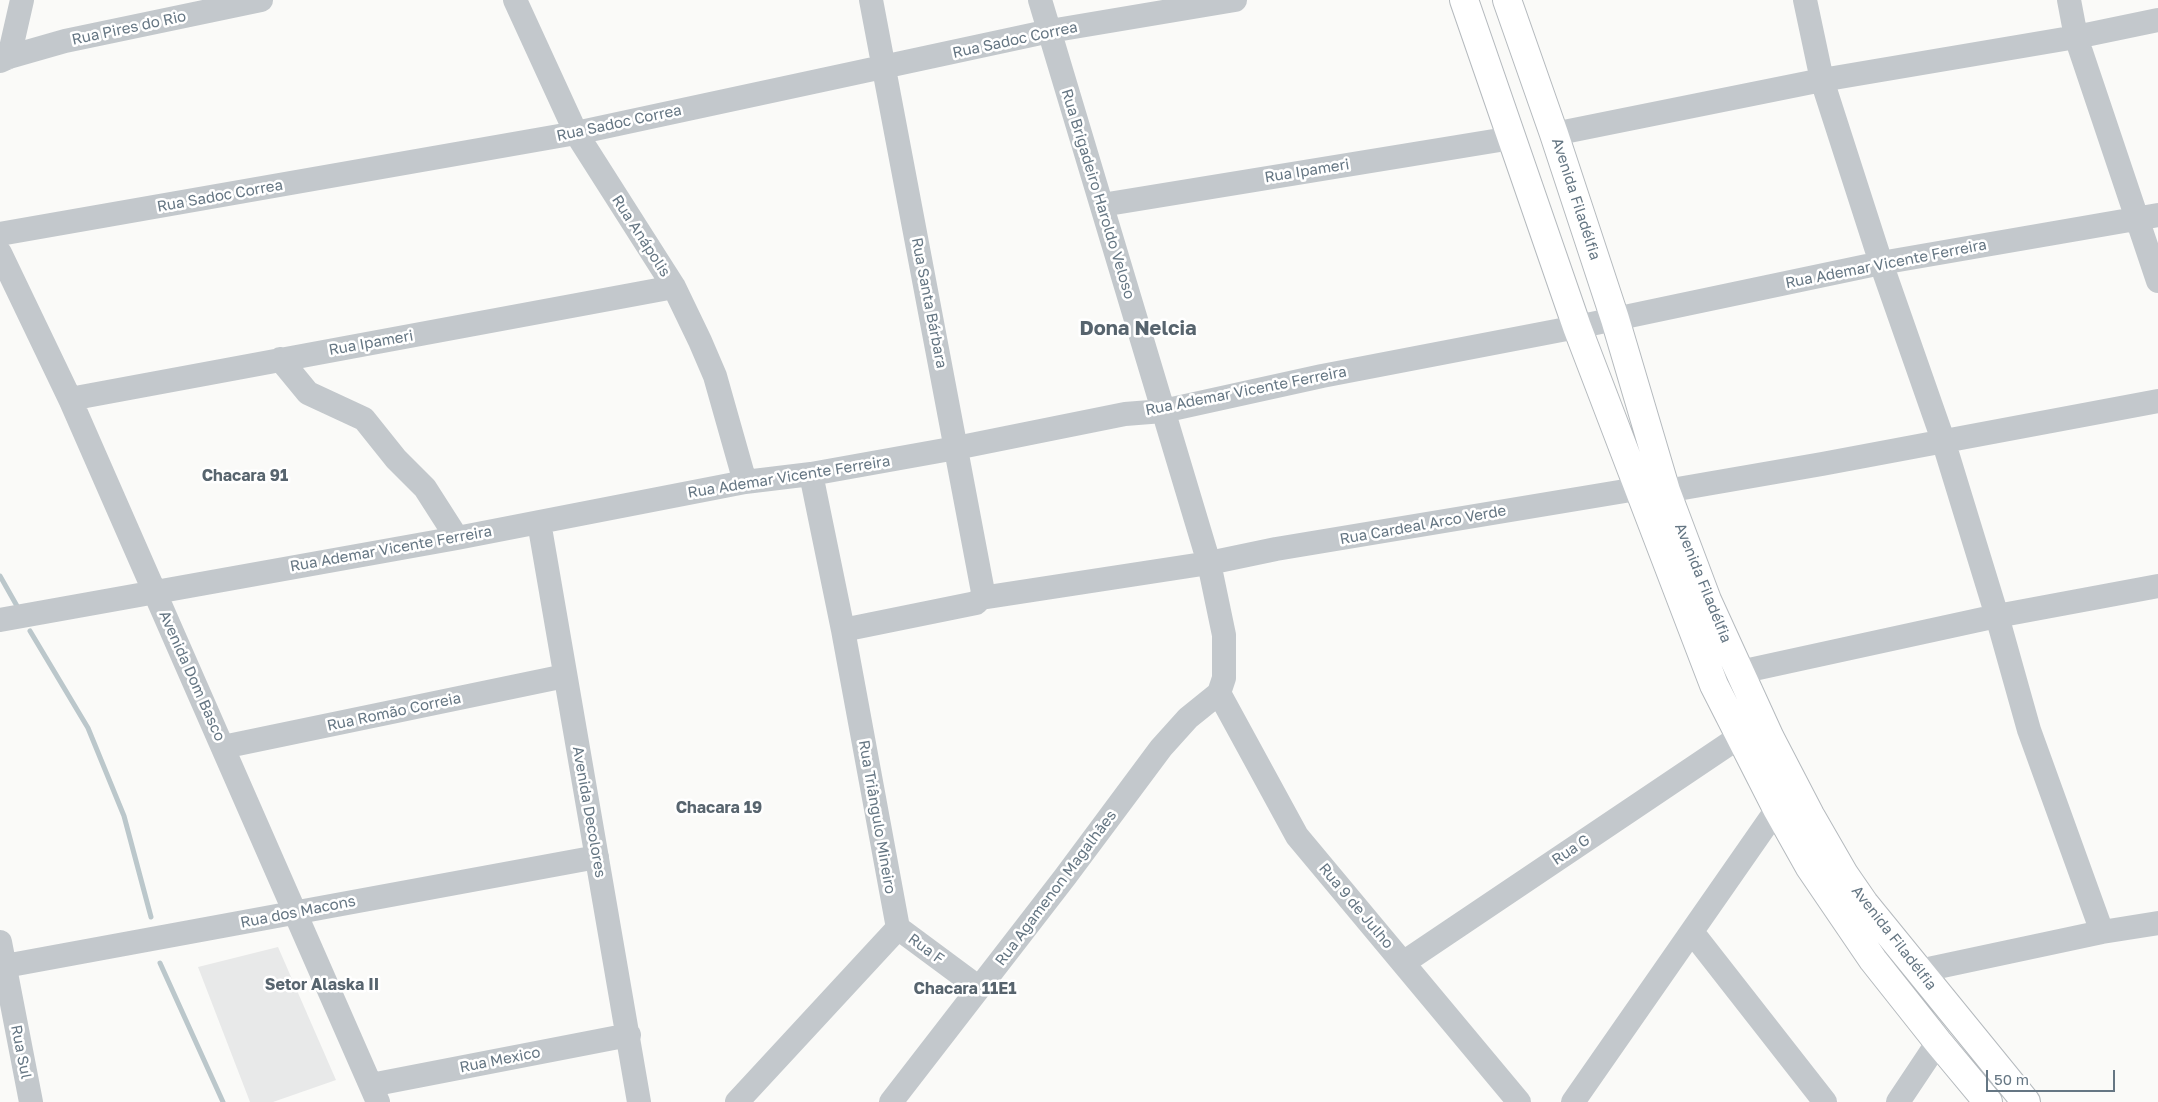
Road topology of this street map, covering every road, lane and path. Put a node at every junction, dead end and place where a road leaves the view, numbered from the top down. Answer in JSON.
{"nodes":[{"id":1,"x":22,"y":0,"type":"edge"},
{"id":2,"x":260,"y":0,"type":"edge"},
{"id":3,"x":515,"y":0,"type":"edge"},
{"id":4,"x":871,"y":0,"type":"edge"},
{"id":5,"x":1040,"y":0,"type":"edge"},
{"id":6,"x":1235,"y":0,"type":"edge"},
{"id":7,"x":1464,"y":0,"type":"edge"},
{"id":8,"x":1507,"y":0,"type":"edge"},
{"id":9,"x":1805,"y":0,"type":"edge"},
{"id":10,"x":2069,"y":0,"type":"edge"},
{"id":11,"x":2158,"y":20,"type":"edge"},
{"id":12,"x":1050,"y":31,"type":"junction"},
{"id":13,"x":2076,"y":37,"type":"junction"},
{"id":14,"x":4,"y":59,"type":"edge"},
{"id":15,"x":885,"y":67,"type":"junction"},
{"id":16,"x":1822,"y":80,"type":"junction"},
{"id":17,"x":576,"y":133,"type":"junction"},
{"id":18,"x":1554,"y":134,"type":"junction"},
{"id":19,"x":1512,"y":138,"type":"junction"},
{"id":20,"x":1102,"y":205,"type":"junction"},
{"id":21,"x":2148,"y":217,"type":"edge"},
{"id":22,"x":0,"y":234,"type":"edge"},
{"id":23,"x":0,"y":253,"type":"edge"},
{"id":24,"x":1881,"y":262,"type":"junction"},
{"id":25,"x":2158,"y":281,"type":"edge"},
{"id":26,"x":674,"y":287,"type":"junction"},
{"id":27,"x":1614,"y":319,"type":"junction"},
{"id":28,"x":1577,"y":326,"type":"junction"},
{"id":29,"x":280,"y":360,"type":"junction"},
{"id":30,"x":70,"y":399,"type":"junction"},
{"id":31,"x":2158,"y":401,"type":"edge"},
{"id":32,"x":1163,"y":411,"type":"junction"},
{"id":33,"x":1943,"y":440,"type":"junction"},
{"id":34,"x":956,"y":448,"type":"junction"},
{"id":35,"x":811,"y":474,"type":"junction"},
{"id":36,"x":745,"y":482,"type":"junction"},
{"id":37,"x":1637,"y":489,"type":"junction"},
{"id":38,"x":1666,"y":491,"type":"junction"},
{"id":39,"x":539,"y":522,"type":"junction"},
{"id":40,"x":457,"y":538,"type":"junction"},
{"id":41,"x":1209,"y":564,"type":"junction"},
{"id":42,"x":2158,"y":586,"type":"edge"},
{"id":43,"x":154,"y":591,"type":"junction"},
{"id":44,"x":979,"y":601,"type":"junction"},
{"id":45,"x":1997,"y":616,"type":"junction"},
{"id":46,"x":0,"y":620,"type":"edge"},
{"id":47,"x":842,"y":630,"type":"junction"},
{"id":48,"x":1740,"y":672,"type":"junction"},
{"id":49,"x":565,"y":676,"type":"junction"},
{"id":50,"x":1221,"y":686,"type":"junction"},
{"id":51,"x":1739,"y":737,"type":"junction"},
{"id":52,"x":223,"y":747,"type":"junction"},
{"id":53,"x":1777,"y":809,"type":"junction"},
{"id":54,"x":597,"y":857,"type":"junction"},
{"id":55,"x":296,"y":912,"type":"junction"},
{"id":56,"x":2158,"y":923,"type":"edge"},
{"id":57,"x":898,"y":928,"type":"junction"},
{"id":58,"x":1692,"y":932,"type":"junction"},
{"id":59,"x":2102,"y":932,"type":"junction"},
{"id":60,"x":0,"y":942,"type":"edge"},
{"id":61,"x":1403,"y":963,"type":"junction"},
{"id":62,"x":2,"y":967,"type":"edge"},
{"id":63,"x":1919,"y":970,"type":"junction"},
{"id":64,"x":979,"y":988,"type":"junction"},
{"id":65,"x":629,"y":1035,"type":"junction"},
{"id":66,"x":1938,"y":1042,"type":"junction"},
{"id":67,"x":374,"y":1094,"type":"edge"},
{"id":68,"x":31,"y":1102,"type":"edge"},
{"id":69,"x":639,"y":1102,"type":"edge"},
{"id":70,"x":737,"y":1102,"type":"edge"},
{"id":71,"x":891,"y":1102,"type":"edge"},
{"id":72,"x":1519,"y":1102,"type":"edge"},
{"id":73,"x":1573,"y":1102,"type":"edge"},
{"id":74,"x":1825,"y":1102,"type":"edge"},
{"id":75,"x":1898,"y":1102,"type":"edge"},
{"id":76,"x":1988,"y":1102,"type":"edge"},
{"id":77,"x":2026,"y":1102,"type":"edge"}],
"edges":[{"from":1,"to":14,"type":"street"},
{"from":2,"to":14,"type":"street","name":"Rua Pires do Rio"},
{"from":3,"to":17,"type":"street","name":"Rua Anápolis"},
{"from":4,"to":15,"type":"street","name":"Rua Santa Bárbara"},
{"from":5,"to":12,"type":"street","name":"Rua Brigadeiro Haroldo Veloso"},
{"from":6,"to":12,"type":"street","name":"Rua Sadoc Correa"},
{"from":7,"to":19,"type":"main road","name":"Avenida Filadélfia"},
{"from":8,"to":18,"type":"main road","name":"Avenida Filadélfia"},
{"from":9,"to":16,"type":"street"},
{"from":10,"to":13,"type":"street"},
{"from":11,"to":13,"type":"street"},
{"from":12,"to":15,"type":"street","name":"Rua Sadoc Correa"},
{"from":12,"to":20,"type":"street","name":"Rua Brigadeiro Haroldo Veloso"},
{"from":13,"to":16,"type":"street"},
{"from":13,"to":21,"type":"street"},
{"from":15,"to":17,"type":"street","name":"Rua Sadoc Correa"},
{"from":15,"to":34,"type":"street","name":"Rua Santa Bárbara"},
{"from":16,"to":18,"type":"street"},
{"from":16,"to":24,"type":"street"},
{"from":17,"to":22,"type":"street","name":"Rua Sadoc Correa"},
{"from":17,"to":26,"type":"street","name":"Rua Anápolis"},
{"from":18,"to":27,"type":"main road","name":"Avenida Filadélfia"},
{"from":19,"to":20,"type":"street","name":"Rua Ipameri"},
{"from":19,"to":28,"type":"main road","name":"Avenida Filadélfia"},
{"from":20,"to":32,"type":"street","name":"Rua Brigadeiro Haroldo Veloso"},
{"from":21,"to":24,"type":"street","name":"Rua Ademar Vicente Ferreira"},
{"from":21,"to":25,"type":"street"},
{"from":23,"to":30,"type":"street","name":"Avenida Dom Basco"},
{"from":24,"to":27,"type":"street","name":"Rua Ademar Vicente Ferreira"},
{"from":24,"to":33,"type":"street"},
{"from":26,"to":29,"type":"street","name":"Rua Ipameri"},
{"from":26,"to":36,"type":"street","name":"Rua Anápolis"},
{"from":27,"to":28,"type":"street","name":"Rua Ademar Vicente Ferreira"},
{"from":27,"to":38,"type":"main road","name":"Avenida Filadélfia"},
{"from":28,"to":32,"type":"street","name":"Rua Ademar Vicente Ferreira"},
{"from":28,"to":37,"type":"main road","name":"Avenida Filadélfia"},
{"from":29,"to":30,"type":"street","name":"Rua Ipameri"},
{"from":29,"to":40,"type":"street"},
{"from":30,"to":43,"type":"street","name":"Avenida Dom Basco"},
{"from":31,"to":33,"type":"street"},
{"from":32,"to":34,"type":"street","name":"Rua Ademar Vicente Ferreira"},
{"from":32,"to":41,"type":"street","name":"Rua Brigadeiro Haroldo Veloso"},
{"from":33,"to":38,"type":"street"},
{"from":33,"to":45,"type":"street"},
{"from":34,"to":35,"type":"street","name":"Rua Ademar Vicente Ferreira"},
{"from":34,"to":44,"type":"street","name":"Rua Santa Bárbara"},
{"from":35,"to":36,"type":"street","name":"Rua Ademar Vicente Ferreira"},
{"from":35,"to":47,"type":"street","name":"Rua Triângulo Mineiro"},
{"from":36,"to":39,"type":"street","name":"Rua Ademar Vicente Ferreira"},
{"from":37,"to":41,"type":"street","name":"Rua Cardeal Arco Verde"},
{"from":37,"to":51,"type":"main road","name":"Avenida Filadélfia"},
{"from":38,"to":48,"type":"main road","name":"Avenida Filadélfia"},
{"from":39,"to":40,"type":"street","name":"Rua Ademar Vicente Ferreira"},
{"from":39,"to":49,"type":"street","name":"Avenida Decolores"},
{"from":40,"to":43,"type":"street","name":"Rua Ademar Vicente Ferreira"},
{"from":41,"to":44,"type":"street","name":"Rua Cardeal Arco Verde"},
{"from":41,"to":50,"type":"street","name":"Rua Brigadeiro Haroldo Veloso"},
{"from":42,"to":45,"type":"street"},
{"from":43,"to":46,"type":"street","name":"Rua Ademar Vicente Ferreira"},
{"from":43,"to":52,"type":"street","name":"Avenida Dom Basco"},
{"from":44,"to":47,"type":"street"},
{"from":45,"to":48,"type":"street"},
{"from":45,"to":59,"type":"street"},
{"from":47,"to":57,"type":"street","name":"Rua Triângulo Mineiro"},
{"from":48,"to":63,"type":"main road","name":"Avenida Filadélfia"},
{"from":49,"to":52,"type":"street","name":"Rua Romão Correia"},
{"from":49,"to":54,"type":"street","name":"Avenida Decolores"},
{"from":50,"to":61,"type":"street","name":"Rua 9 de Julho"},
{"from":50,"to":64,"type":"street","name":"Rua Agamenon Magalhães"},
{"from":51,"to":53,"type":"main road","name":"Avenida Filadélfia"},
{"from":51,"to":61,"type":"street","name":"Rua G"},
{"from":52,"to":55,"type":"street","name":"Avenida Dom Basco"},
{"from":53,"to":58,"type":"street"},
{"from":53,"to":66,"type":"main road","name":"Avenida Filadélfia"},
{"from":54,"to":55,"type":"street","name":"Rua dos Macons"},
{"from":54,"to":65,"type":"street","name":"Avenida Decolores"},
{"from":55,"to":62,"type":"street","name":"Rua dos Macons"},
{"from":55,"to":67,"type":"street","name":"Avenida Dom Basco"},
{"from":56,"to":59,"type":"street"},
{"from":57,"to":64,"type":"street","name":"Rua F"},
{"from":57,"to":70,"type":"street"},
{"from":58,"to":73,"type":"street"},
{"from":58,"to":74,"type":"street"},
{"from":59,"to":63,"type":"street"},
{"from":60,"to":62,"type":"street","name":"Rua Sul"},
{"from":61,"to":72,"type":"street","name":"Rua 9 de Julho"},
{"from":62,"to":68,"type":"street","name":"Rua Sul"},
{"from":63,"to":77,"type":"main road","name":"Avenida Filadélfia"},
{"from":64,"to":71,"type":"street","name":"Rua Agamenon Magalhães"},
{"from":65,"to":67,"type":"street","name":"Rua Mexico"},
{"from":65,"to":69,"type":"street","name":"Avenida Decolores"},
{"from":66,"to":75,"type":"street"},
{"from":66,"to":76,"type":"main road","name":"Avenida Filadélfia"}]}
